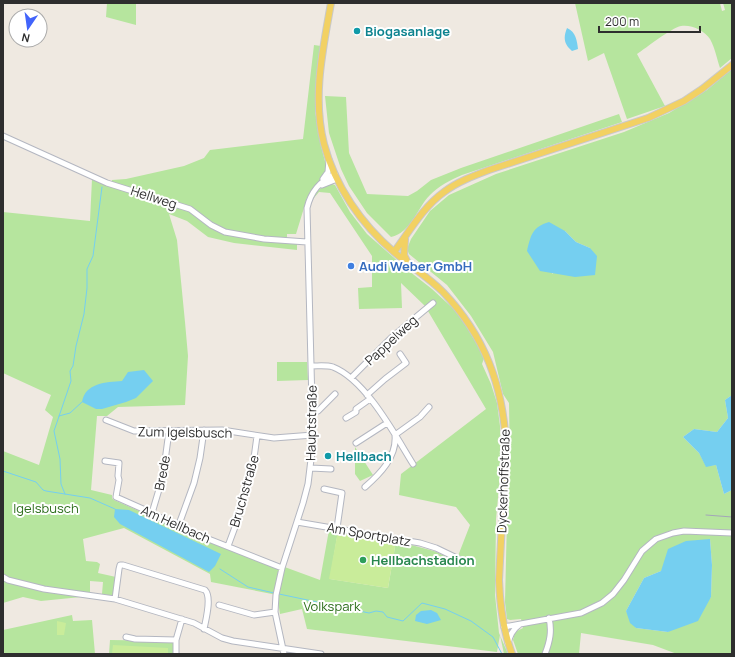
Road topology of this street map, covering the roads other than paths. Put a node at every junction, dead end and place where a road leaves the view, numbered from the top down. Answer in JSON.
{"nodes":[{"id":1,"x":331,"y":3,"type":"edge"},
{"id":2,"x":732,"y":64,"type":"edge"},
{"id":3,"x":3,"y":136,"type":"edge"},
{"id":4,"x":329,"y":158,"type":"junction"},
{"id":5,"x":336,"y":176,"type":"junction"},
{"id":6,"x":321,"y":182,"type":"junction"},
{"id":7,"x":316,"y":188,"type":"junction"},
{"id":8,"x":404,"y":239,"type":"junction"},
{"id":9,"x":307,"y":242,"type":"junction"},
{"id":10,"x":394,"y":252,"type":"junction"},
{"id":11,"x":408,"y":264,"type":"junction"},
{"id":12,"x":433,"y":303,"type":"dead end"},
{"id":13,"x":400,"y":354,"type":"dead end"},
{"id":14,"x":312,"y":366,"type":"junction"},
{"id":15,"x":351,"y":378,"type":"junction"},
{"id":16,"x":335,"y":394,"type":"dead end"},
{"id":17,"x":369,"y":397,"type":"junction"},
{"id":18,"x":429,"y":407,"type":"dead end"},
{"id":19,"x":313,"y":412,"type":"junction"},
{"id":20,"x":346,"y":418,"type":"dead end"},
{"id":21,"x":106,"y":420,"type":"dead end"},
{"id":22,"x":387,"y":423,"type":"junction"},
{"id":23,"x":204,"y":430,"type":"junction"},
{"id":24,"x":169,"y":431,"type":"junction"},
{"id":25,"x":313,"y":435,"type":"junction"},
{"id":26,"x":395,"y":435,"type":"junction"},
{"id":27,"x":258,"y":436,"type":"junction"},
{"id":28,"x":356,"y":443,"type":"dead end"},
{"id":29,"x":105,"y":461,"type":"dead end"},
{"id":30,"x":412,"y":464,"type":"dead end"},
{"id":31,"x":311,"y":468,"type":"junction"},
{"id":32,"x":331,"y":469,"type":"dead end"},
{"id":33,"x":365,"y":486,"type":"dead end"},
{"id":34,"x":324,"y":489,"type":"dead end"},
{"id":35,"x":152,"y":514,"type":"junction"},
{"id":36,"x":297,"y":522,"type":"junction"},
{"id":37,"x":178,"y":527,"type":"junction"},
{"id":38,"x":337,"y":528,"type":"junction"},
{"id":39,"x":732,"y":533,"type":"edge"},
{"id":40,"x":228,"y":546,"type":"junction"},
{"id":41,"x":461,"y":560,"type":"dead end"},
{"id":42,"x":282,"y":568,"type":"junction"},
{"id":43,"x":3,"y":577,"type":"edge"},
{"id":44,"x":116,"y":599,"type":"junction"},
{"id":45,"x":219,"y":605,"type":"dead end"},
{"id":46,"x":275,"y":612,"type":"junction"},
{"id":47,"x":549,"y":618,"type":"junction"},
{"id":48,"x":182,"y":619,"type":"junction"},
{"id":49,"x":520,"y":624,"type":"junction"},
{"id":50,"x":504,"y":627,"type":"junction"},
{"id":51,"x":204,"y":629,"type":"junction"},
{"id":52,"x":126,"y":637,"type":"dead end"},
{"id":53,"x":176,"y":640,"type":"junction"},
{"id":54,"x":508,"y":643,"type":"junction"},
{"id":55,"x":282,"y":648,"type":"junction"},
{"id":56,"x":176,"y":654,"type":"edge"},
{"id":57,"x":284,"y":654,"type":"edge"},
{"id":58,"x":320,"y":654,"type":"edge"},
{"id":59,"x":512,"y":654,"type":"edge"},
{"id":60,"x":545,"y":654,"type":"edge"}],
"edges":[{"from":1,"to":4,"type":"main road","name":"Dyckerhoffstraße"},
{"from":2,"to":8,"type":"main road"},
{"from":3,"to":9,"type":"street","name":"Hellweg"},
{"from":4,"to":5,"type":"main road","name":"Dyckerhoffstraße"},
{"from":4,"to":6,"type":"street"},
{"from":5,"to":6,"type":"street","name":"Hauptstraße"},
{"from":5,"to":7,"type":"street"},
{"from":5,"to":10,"type":"main road","name":"Dyckerhoffstraße"},
{"from":6,"to":7,"type":"street","name":"Hauptstraße"},
{"from":7,"to":9,"type":"street","name":"Hauptstraße"},
{"from":8,"to":10,"type":"main road"},
{"from":8,"to":11,"type":"main road"},
{"from":9,"to":14,"type":"street","name":"Hauptstraße"},
{"from":10,"to":11,"type":"main road","name":"Dyckerhoffstraße"},
{"from":11,"to":50,"type":"main road","name":"Dyckerhoffstraße"},
{"from":12,"to":15,"type":"street","name":"Pappelweg"},
{"from":13,"to":17,"type":"street"},
{"from":14,"to":15,"type":"street"},
{"from":14,"to":19,"type":"street","name":"Hauptstraße"},
{"from":15,"to":17,"type":"street"},
{"from":16,"to":19,"type":"street"},
{"from":17,"to":20,"type":"street"},
{"from":17,"to":22,"type":"street"},
{"from":18,"to":26,"type":"street"},
{"from":19,"to":25,"type":"street","name":"Hauptstraße"},
{"from":21,"to":24,"type":"street","name":"Zum Igelsbusch"},
{"from":22,"to":26,"type":"street"},
{"from":22,"to":28,"type":"street"},
{"from":23,"to":24,"type":"street","name":"Zum Igelsbusch"},
{"from":23,"to":27,"type":"street","name":"Zum Igelsbusch"},
{"from":23,"to":37,"type":"street"},
{"from":24,"to":35,"type":"street","name":"Brede"},
{"from":25,"to":27,"type":"street","name":"Zum Igelsbusch"},
{"from":25,"to":31,"type":"street","name":"Hauptstraße"},
{"from":26,"to":30,"type":"street"},
{"from":26,"to":33,"type":"street"},
{"from":27,"to":40,"type":"street","name":"Bruchstraße"},
{"from":29,"to":35,"type":"street","name":"Am Hellbach"},
{"from":31,"to":32,"type":"street"},
{"from":31,"to":36,"type":"street","name":"Hauptstraße"},
{"from":34,"to":38,"type":"street"},
{"from":35,"to":37,"type":"street","name":"Am Hellbach"},
{"from":36,"to":38,"type":"street","name":"Am Sportplatz"},
{"from":36,"to":42,"type":"street","name":"Hauptstraße"},
{"from":37,"to":40,"type":"street","name":"Am Hellbach"},
{"from":38,"to":41,"type":"street","name":"Am Sportplatz"},
{"from":39,"to":47,"type":"street"},
{"from":40,"to":42,"type":"street","name":"Am Hellbach"},
{"from":42,"to":46,"type":"street","name":"Hauptstraße"},
{"from":43,"to":44,"type":"street"},
{"from":44,"to":48,"type":"street"},
{"from":44,"to":51,"type":"street"},
{"from":45,"to":46,"type":"street"},
{"from":46,"to":55,"type":"street","name":"Hauptstraße"},
{"from":47,"to":49,"type":"street"},
{"from":47,"to":60,"type":"street"},
{"from":48,"to":51,"type":"street"},
{"from":48,"to":53,"type":"street"},
{"from":49,"to":50,"type":"street"},
{"from":49,"to":54,"type":"street"},
{"from":50,"to":54,"type":"main road","name":"Dyckerhoffstraße"},
{"from":51,"to":55,"type":"street"},
{"from":52,"to":53,"type":"street"},
{"from":53,"to":56,"type":"street"},
{"from":54,"to":59,"type":"main road","name":"Dyckerhoffstraße"},
{"from":55,"to":57,"type":"street","name":"Hauptstraße"},
{"from":55,"to":58,"type":"street"}]}
